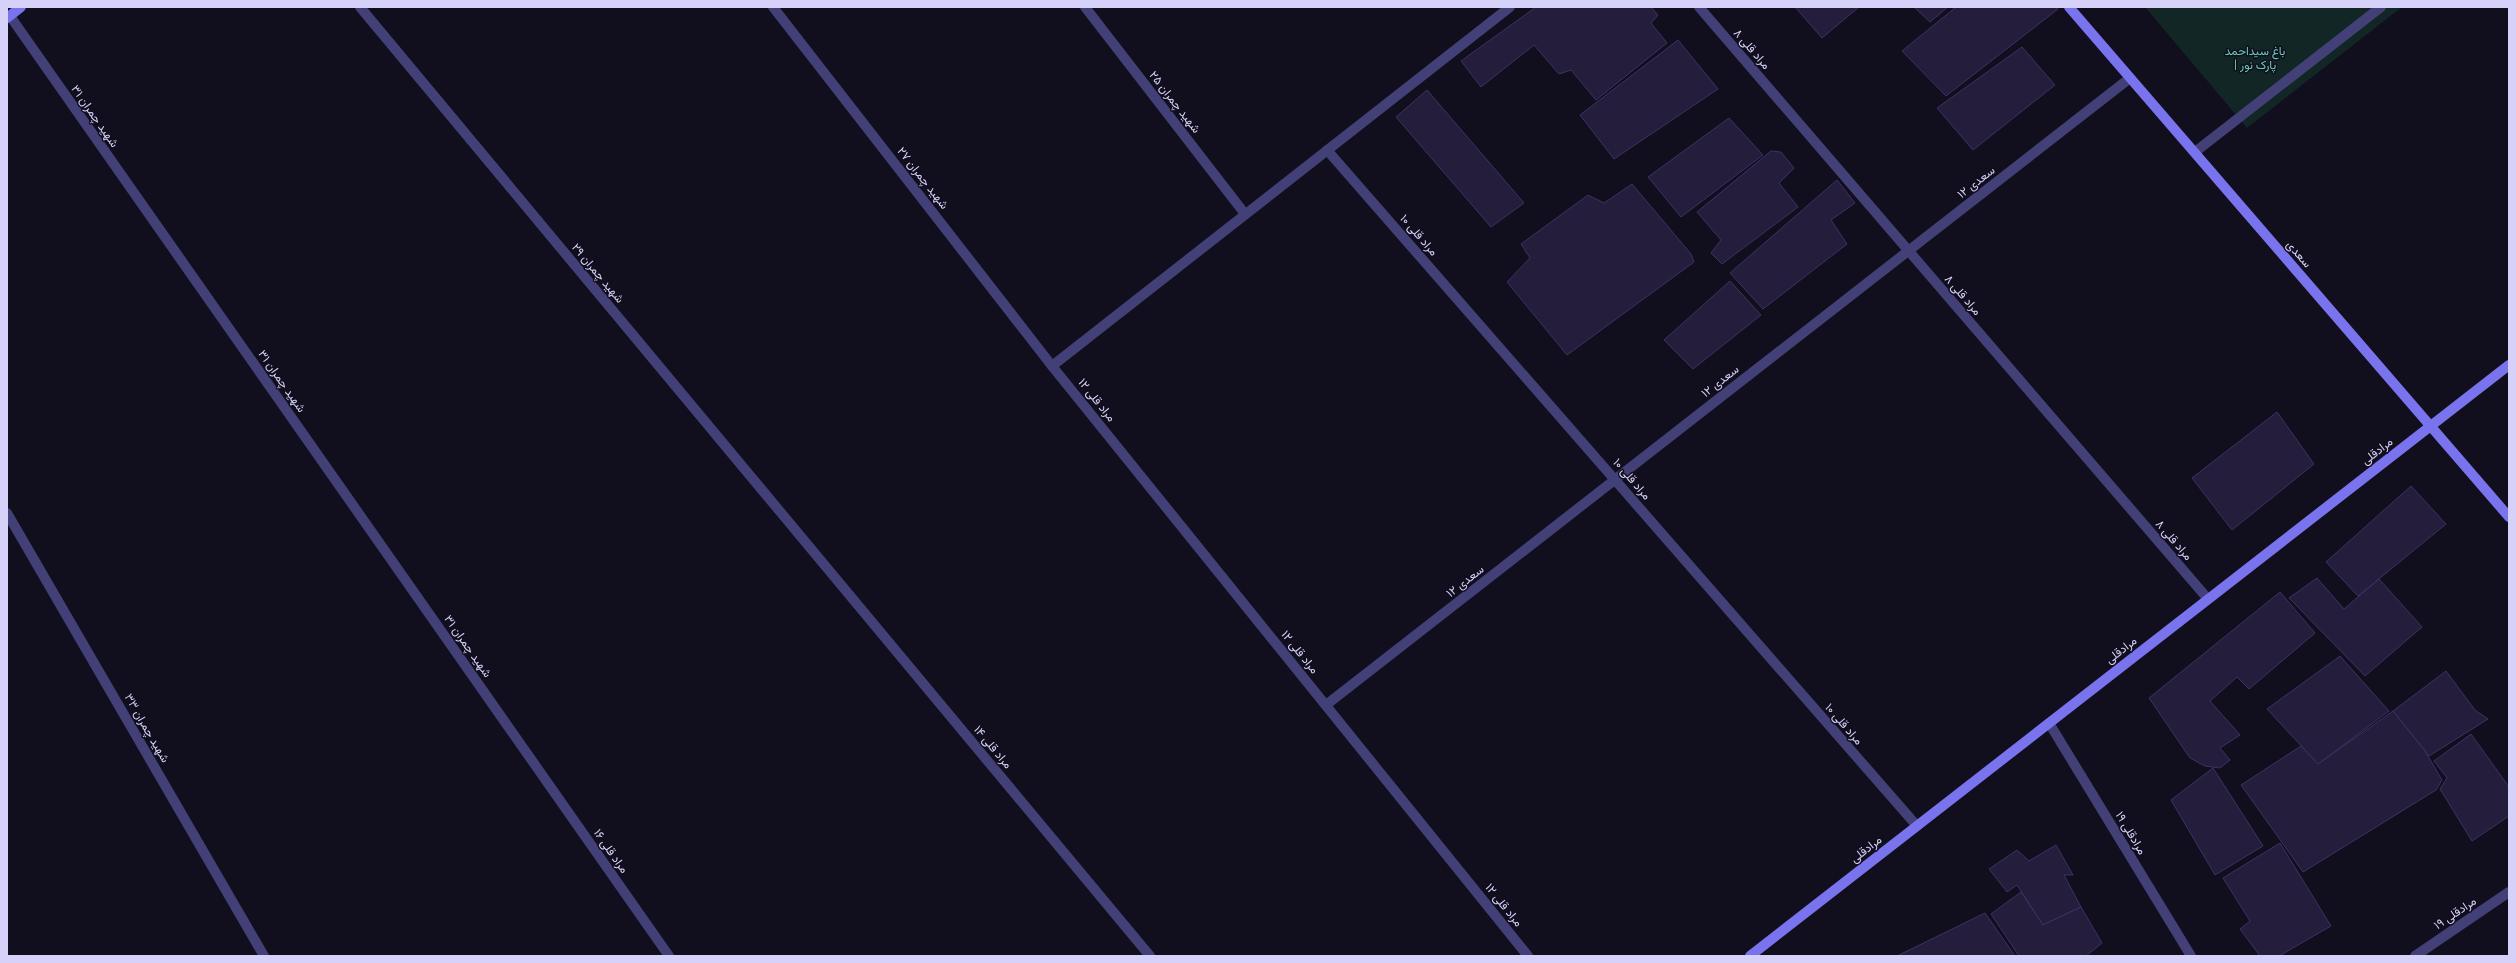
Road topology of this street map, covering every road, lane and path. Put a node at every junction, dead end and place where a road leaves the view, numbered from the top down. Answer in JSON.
{"nodes":[{"id":1,"x":21,"y":7,"type":"edge"},
{"id":2,"x":360,"y":7,"type":"edge"},
{"id":3,"x":773,"y":7,"type":"edge"},
{"id":4,"x":1085,"y":7,"type":"edge"},
{"id":5,"x":1510,"y":7,"type":"edge"},
{"id":6,"x":1699,"y":7,"type":"edge"},
{"id":7,"x":2069,"y":7,"type":"edge"},
{"id":8,"x":2381,"y":7,"type":"edge"},
{"id":9,"x":8,"y":17,"type":"edge"},
{"id":10,"x":2130,"y":78,"type":"junction"},
{"id":11,"x":1327,"y":150,"type":"junction"},
{"id":12,"x":2195,"y":152,"type":"junction"},
{"id":13,"x":1245,"y":214,"type":"junction"},
{"id":14,"x":1909,"y":251,"type":"junction"},
{"id":15,"x":2509,"y":365,"type":"edge"},
{"id":16,"x":1052,"y":366,"type":"junction"},
{"id":17,"x":2430,"y":426,"type":"junction"},
{"id":18,"x":1615,"y":480,"type":"junction"},
{"id":19,"x":7,"y":513,"type":"edge"},
{"id":20,"x":2509,"y":518,"type":"edge"},
{"id":21,"x":816,"y":555,"type":"joint"},
{"id":22,"x":2208,"y":599,"type":"junction"},
{"id":23,"x":1326,"y":705,"type":"junction"},
{"id":24,"x":2049,"y":723,"type":"junction"},
{"id":25,"x":532,"y":761,"type":"joint"},
{"id":26,"x":1916,"y":826,"type":"junction"},
{"id":27,"x":2509,"y":892,"type":"edge"},
{"id":28,"x":264,"y":956,"type":"edge"},
{"id":29,"x":669,"y":956,"type":"edge"},
{"id":30,"x":1150,"y":956,"type":"edge"},
{"id":31,"x":1528,"y":956,"type":"edge"},
{"id":32,"x":1750,"y":956,"type":"edge"},
{"id":33,"x":2191,"y":956,"type":"edge"},
{"id":34,"x":2415,"y":956,"type":"edge"}],
"edges":[{"from":1,"to":9,"type":"street"},
{"from":2,"to":21,"type":"street","name":"شهید چمران ۲۹"},
{"from":3,"to":16,"type":"street","name":"شهید چمران ۲۷"},
{"from":4,"to":13,"type":"street","name":"شهید چمران ۲۵"},
{"from":5,"to":11,"type":"street"},
{"from":6,"to":14,"type":"street","name":"مراد قلی ۸"},
{"from":7,"to":10,"type":"street","name":"سعدی"},
{"from":8,"to":12,"type":"street"},
{"from":9,"to":25,"type":"street","name":"شهید چمران ۳۱"},
{"from":10,"to":12,"type":"street","name":"سعدی"},
{"from":10,"to":14,"type":"street","name":"سعدی ۱۲"},
{"from":11,"to":13,"type":"street"},
{"from":11,"to":18,"type":"street","name":"مراد قلی ۱۰"},
{"from":12,"to":17,"type":"street","name":"سعدی"},
{"from":13,"to":16,"type":"street"},
{"from":14,"to":18,"type":"street","name":"سعدی ۱۲"},
{"from":14,"to":22,"type":"street","name":"مراد قلی ۸"},
{"from":15,"to":17,"type":"street","name":"مرادقلی"},
{"from":16,"to":23,"type":"street","name":"مراد قلی ۱۲"},
{"from":17,"to":20,"type":"street","name":"سعدی"},
{"from":17,"to":22,"type":"street","name":"مرادقلی"},
{"from":18,"to":23,"type":"street","name":"سعدی ۱۲"},
{"from":18,"to":26,"type":"street","name":"مراد قلی ۱۰"},
{"from":19,"to":28,"type":"street","name":"شهید چمران ۳۳"},
{"from":21,"to":30,"type":"street","name":"مراد قلی ۱۴"},
{"from":22,"to":24,"type":"street","name":"مرادقلی"},
{"from":23,"to":31,"type":"street","name":"مراد قلی ۱۲"},
{"from":24,"to":26,"type":"street","name":"مرادقلی"},
{"from":24,"to":33,"type":"street","name":"مرادقلی ۱۹"},
{"from":25,"to":29,"type":"street","name":"مراد قلی ۱۶"},
{"from":26,"to":32,"type":"street","name":"مرادقلی"},
{"from":27,"to":34,"type":"street","name":"مرادقلی ۱۹"}]}
